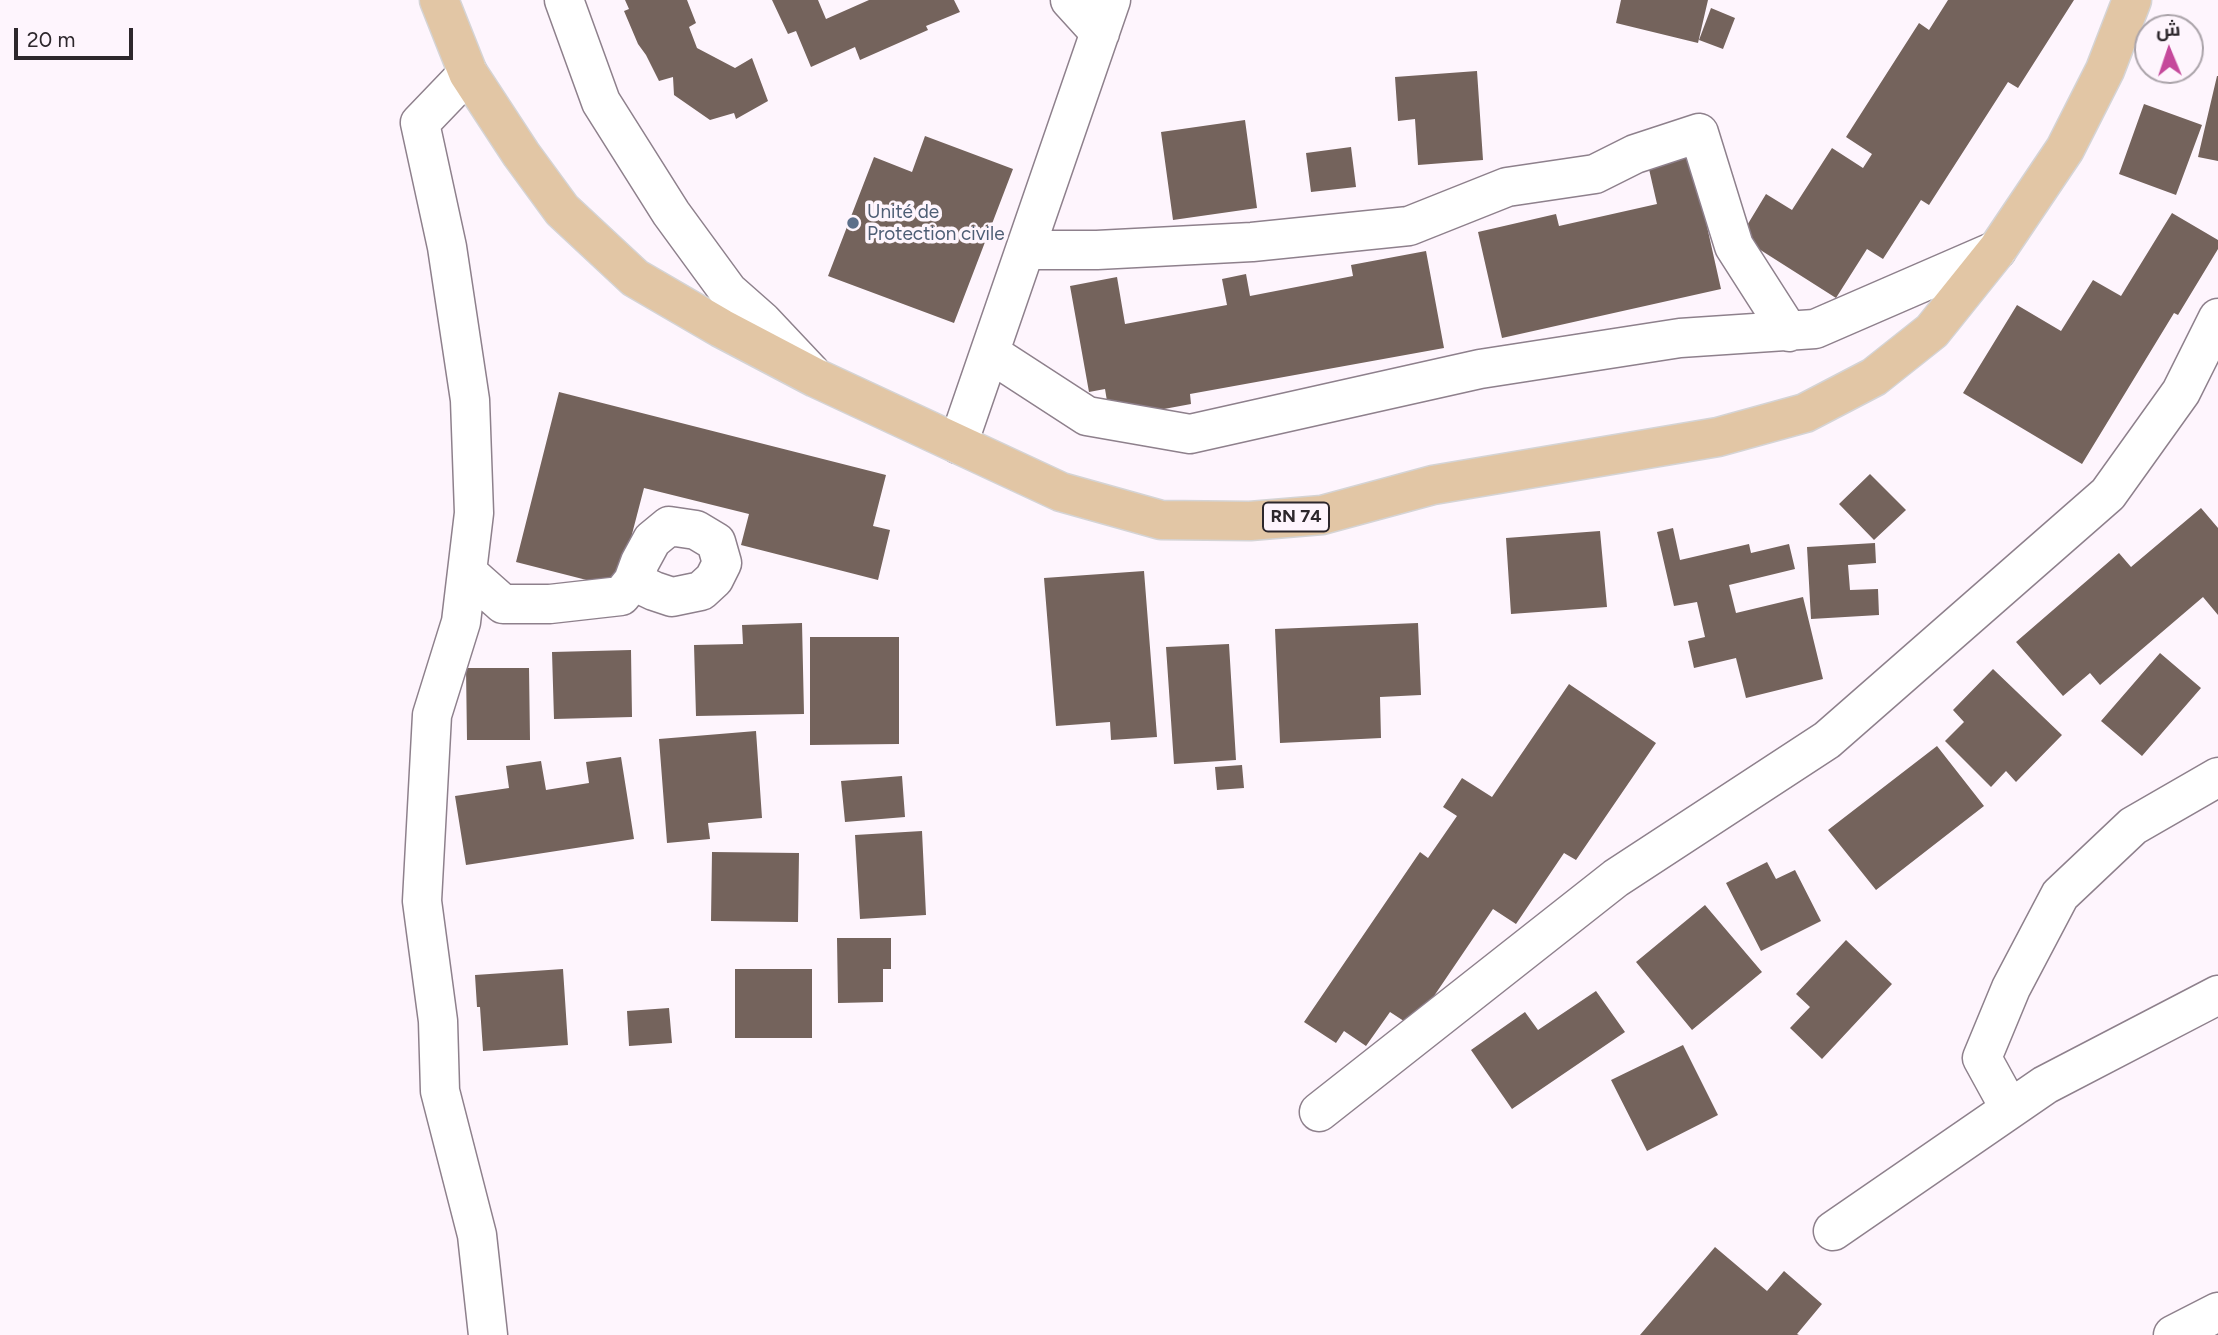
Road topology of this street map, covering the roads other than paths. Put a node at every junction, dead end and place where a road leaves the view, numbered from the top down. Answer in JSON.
{"nodes":[{"id":1,"x":439,"y":0,"type":"edge"},
{"id":2,"x":564,"y":0,"type":"edge"},
{"id":3,"x":1070,"y":0,"type":"edge"},
{"id":4,"x":2132,"y":0,"type":"edge"},
{"id":5,"x":1106,"y":17,"type":"edge"},
{"id":6,"x":468,"y":73,"type":"junction"},
{"id":7,"x":1026,"y":250,"type":"junction"},
{"id":8,"x":1997,"y":250,"type":"junction"},
{"id":9,"x":2218,"y":318,"type":"edge"},
{"id":10,"x":1789,"y":332,"type":"junction"},
{"id":11,"x":990,"y":353,"type":"junction"},
{"id":12,"x":816,"y":378,"type":"junction"},
{"id":13,"x":958,"y":444,"type":"junction"},
{"id":14,"x":467,"y":572,"type":"junction"},
{"id":15,"x":634,"y":581,"type":"dead end"},
{"id":16,"x":2218,"y":777,"type":"edge"},
{"id":17,"x":2218,"y":995,"type":"edge"},
{"id":18,"x":2010,"y":1109,"type":"junction"},
{"id":19,"x":1319,"y":1112,"type":"dead end"},
{"id":20,"x":1833,"y":1231,"type":"dead end"},
{"id":21,"x":2218,"y":1312,"type":"edge"},
{"id":22,"x":488,"y":1335,"type":"edge"},
{"id":23,"x":2174,"y":1335,"type":"edge"}],
"edges":[{"from":1,"to":6,"type":"main road","number":"RN 74"},
{"from":2,"to":12,"type":"street"},
{"from":3,"to":5,"type":"street"},
{"from":4,"to":8,"type":"main road","number":"RN 74"},
{"from":5,"to":7,"type":"street"},
{"from":6,"to":12,"type":"main road","number":"RN 74"},
{"from":6,"to":14,"type":"street"},
{"from":7,"to":10,"type":"street"},
{"from":7,"to":11,"type":"street"},
{"from":8,"to":10,"type":"street"},
{"from":8,"to":13,"type":"main road","number":"RN 74"},
{"from":9,"to":19,"type":"street"},
{"from":10,"to":11,"type":"street"},
{"from":11,"to":13,"type":"street"},
{"from":12,"to":13,"type":"main road","number":"RN 74"},
{"from":14,"to":15,"type":"street"},
{"from":14,"to":22,"type":"street"},
{"from":16,"to":18,"type":"street"},
{"from":17,"to":18,"type":"street"},
{"from":18,"to":20,"type":"street"},
{"from":21,"to":23,"type":"street"}]}
